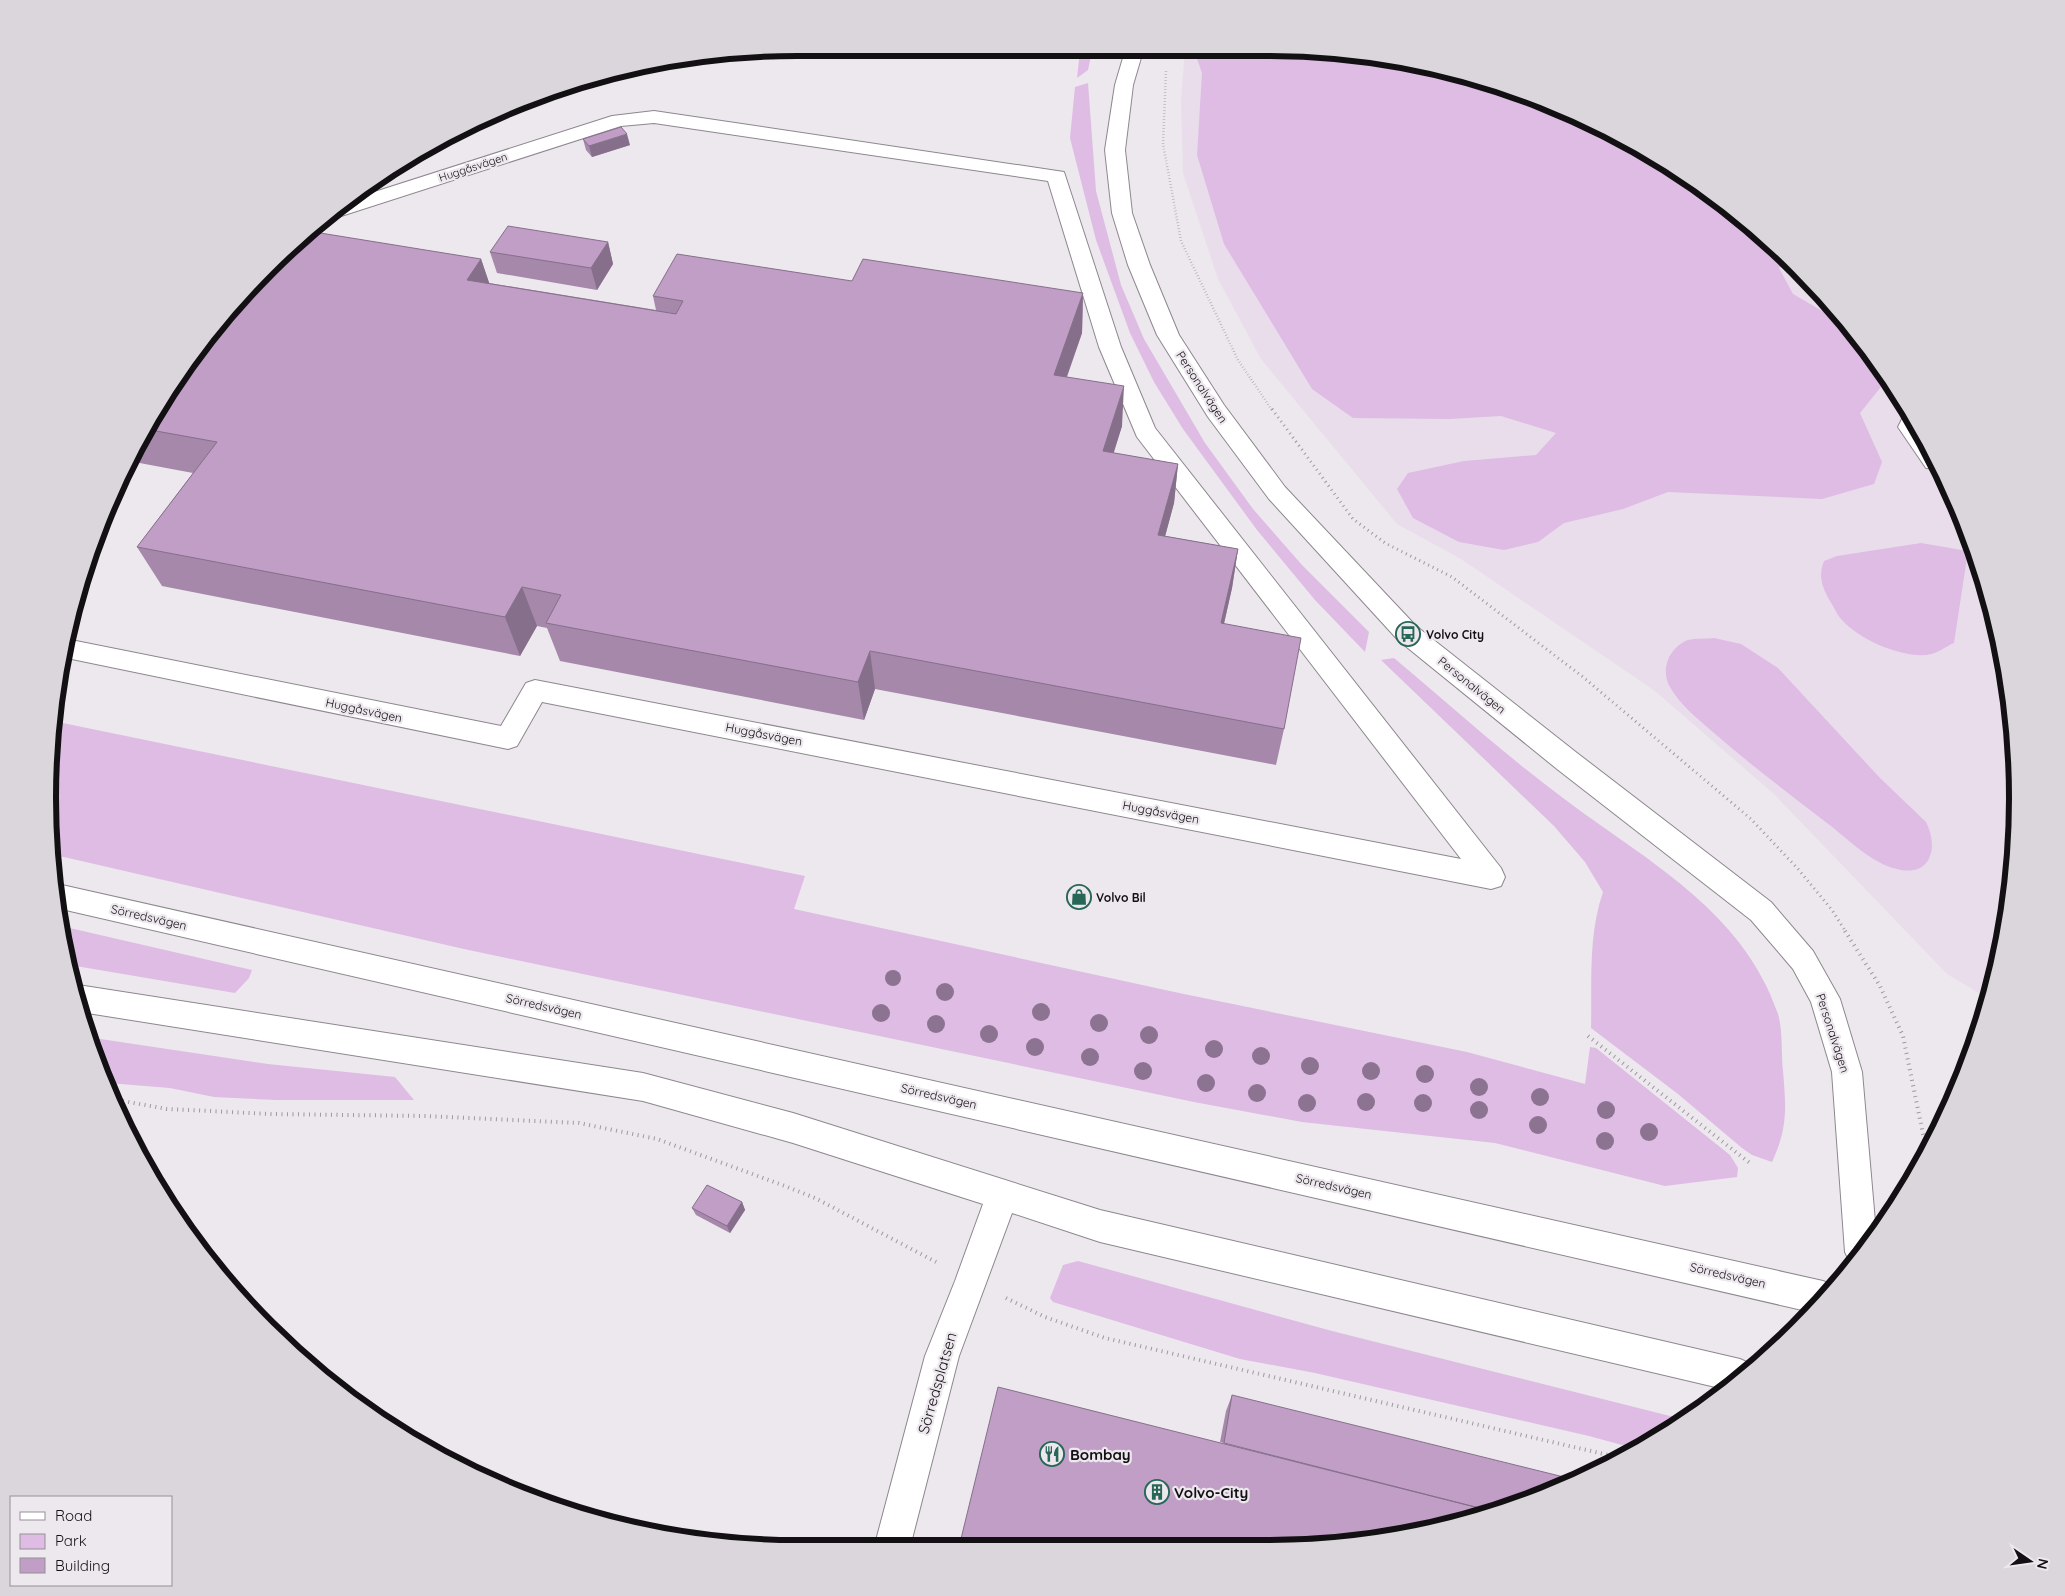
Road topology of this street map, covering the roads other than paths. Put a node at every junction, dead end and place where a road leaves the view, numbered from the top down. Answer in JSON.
{"nodes":[{"id":1,"x":1132,"y":56,"type":"edge"},
{"id":2,"x":351,"y":207,"type":"edge"},
{"id":3,"x":72,"y":650,"type":"edge"},
{"id":4,"x":63,"y":897,"type":"edge"},
{"id":5,"x":85,"y":999,"type":"edge"},
{"id":6,"x":1002,"y":1195,"type":"junction"},
{"id":7,"x":1860,"y":1243,"type":"edge"},
{"id":8,"x":1816,"y":1296,"type":"edge"},
{"id":9,"x":1733,"y":1374,"type":"edge"},
{"id":10,"x":894,"y":1540,"type":"edge"}],
"edges":[{"from":1,"to":7,"type":"street","name":"Personalvägen"},
{"from":2,"to":3,"type":"street","name":"Huggåsvägen"},
{"from":4,"to":8,"type":"street","name":"Sörredsvägen"},
{"from":5,"to":6,"type":"street"},
{"from":6,"to":9,"type":"street"},
{"from":6,"to":10,"type":"street","name":"Sörredsplatsen"}]}
